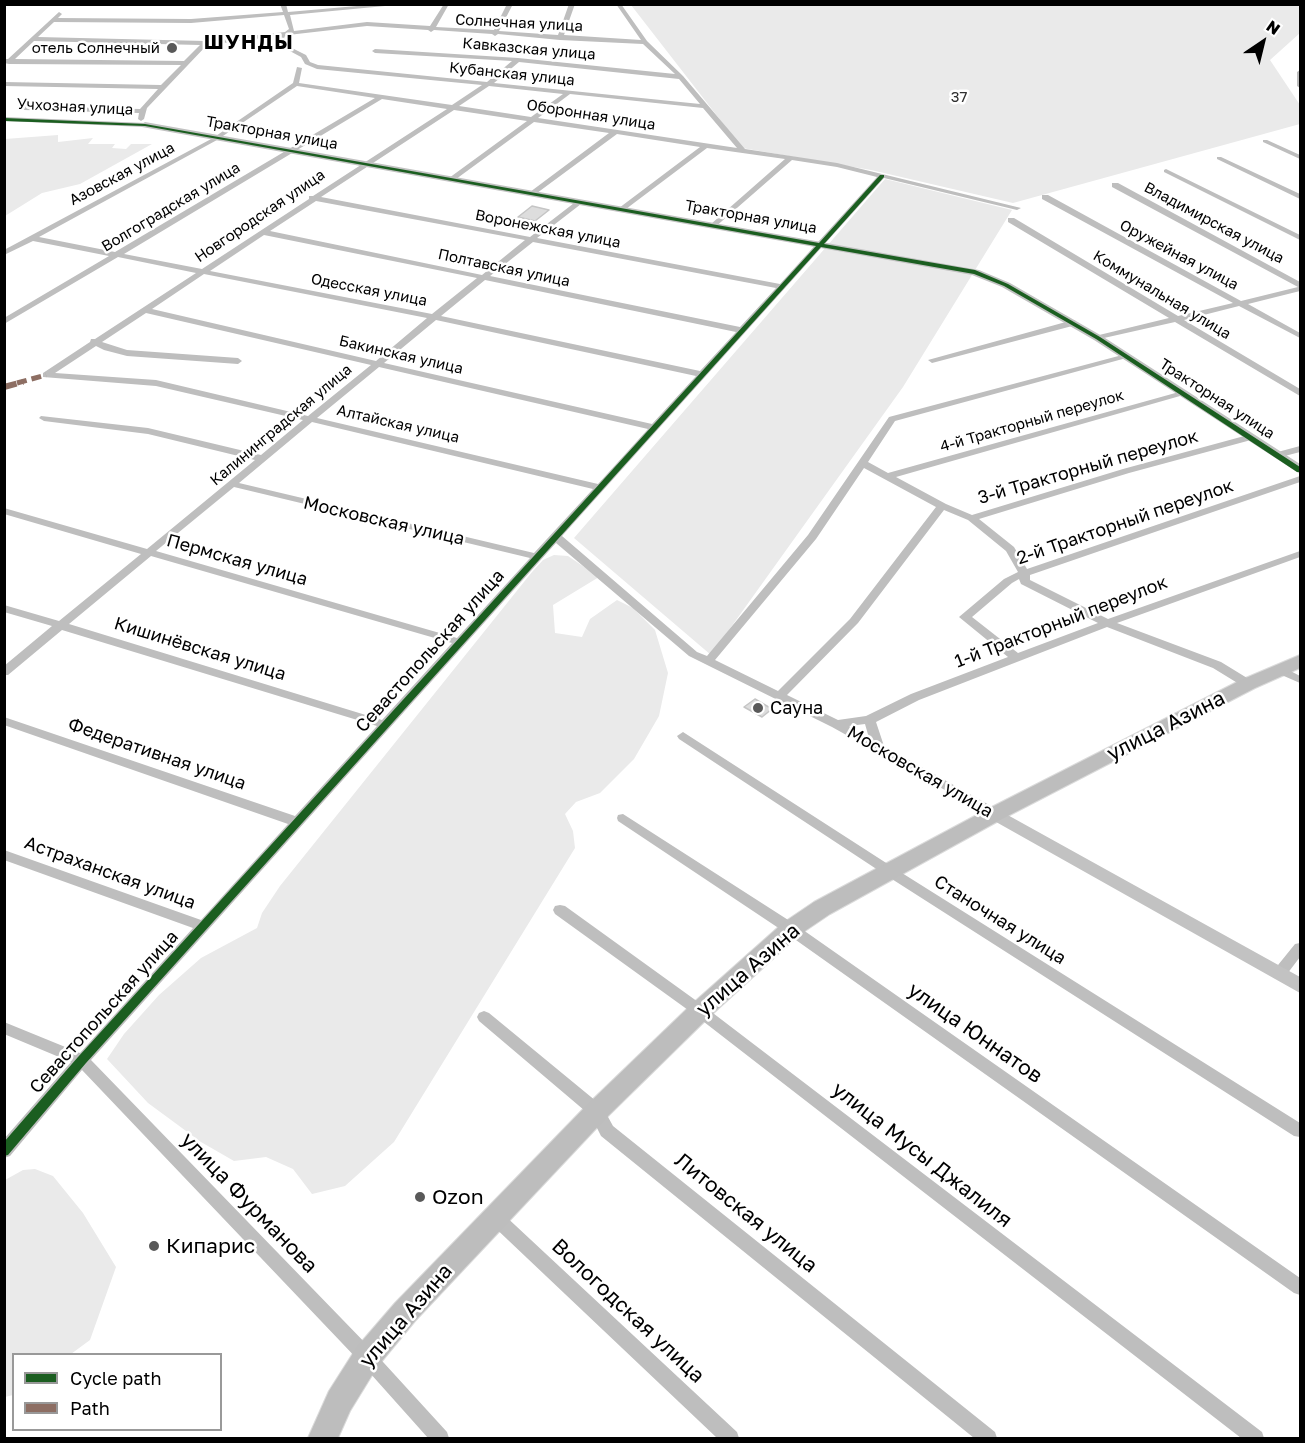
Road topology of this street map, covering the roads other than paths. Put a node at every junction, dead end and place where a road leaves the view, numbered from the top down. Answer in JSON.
{"nodes":[{"id":1,"x":283,"y":4,"type":"edge"},
{"id":2,"x":447,"y":4,"type":"edge"},
{"id":3,"x":510,"y":4,"type":"edge"},
{"id":4,"x":572,"y":4,"type":"edge"},
{"id":5,"x":618,"y":4,"type":"edge"},
{"id":6,"x":382,"y":5,"type":"edge"},
{"id":7,"x":377,"y":12,"type":"dead end"},
{"id":8,"x":285,"y":13,"type":"junction"},
{"id":9,"x":60,"y":14,"type":"dead end"},
{"id":10,"x":372,"y":18,"type":"dead end"},
{"id":11,"x":54,"y":20,"type":"junction"},
{"id":12,"x":367,"y":24,"type":"junction"},
{"id":13,"x":431,"y":30,"type":"junction"},
{"id":14,"x":287,"y":34,"type":"junction"},
{"id":15,"x":495,"y":34,"type":"junction"},
{"id":16,"x":560,"y":38,"type":"junction"},
{"id":17,"x":33,"y":39,"type":"junction"},
{"id":18,"x":645,"y":42,"type":"junction"},
{"id":19,"x":205,"y":43,"type":"junction"},
{"id":20,"x":375,"y":51,"type":"dead end"},
{"id":21,"x":518,"y":60,"type":"junction"},
{"id":22,"x":6,"y":63,"type":"edge"},
{"id":23,"x":184,"y":63,"type":"junction"},
{"id":24,"x":299,"y":68,"type":"dead end"},
{"id":25,"x":1300,"y":72,"type":"edge"},
{"id":26,"x":681,"y":77,"type":"junction"},
{"id":27,"x":4,"y":84,"type":"edge"},
{"id":28,"x":296,"y":84,"type":"junction"},
{"id":29,"x":487,"y":85,"type":"junction"},
{"id":30,"x":1300,"y":86,"type":"edge"},
{"id":31,"x":162,"y":87,"type":"junction"},
{"id":32,"x":568,"y":93,"type":"junction"},
{"id":33,"x":382,"y":96,"type":"junction"},
{"id":34,"x":705,"y":106,"type":"junction"},
{"id":35,"x":453,"y":107,"type":"junction"},
{"id":36,"x":24,"y":108,"type":"dead end"},
{"id":37,"x":142,"y":111,"type":"junction"},
{"id":38,"x":8,"y":119,"type":"edge"},
{"id":39,"x":533,"y":120,"type":"junction"},
{"id":40,"x":145,"y":125,"type":"junction"},
{"id":41,"x":8,"y":127,"type":"dead end"},
{"id":42,"x":615,"y":132,"type":"junction"},
{"id":43,"x":215,"y":139,"type":"junction"},
{"id":44,"x":1265,"y":141,"type":"dead end"},
{"id":45,"x":705,"y":146,"type":"junction"},
{"id":46,"x":743,"y":151,"type":"junction"},
{"id":47,"x":289,"y":152,"type":"junction"},
{"id":48,"x":1300,"y":157,"type":"edge"},
{"id":49,"x":791,"y":158,"type":"junction"},
{"id":50,"x":1219,"y":158,"type":"dead end"},
{"id":51,"x":363,"y":164,"type":"junction"},
{"id":52,"x":1166,"y":171,"type":"dead end"},
{"id":53,"x":882,"y":176,"type":"junction"},
{"id":54,"x":452,"y":180,"type":"junction"},
{"id":55,"x":1115,"y":185,"type":"dead end"},
{"id":56,"x":533,"y":194,"type":"junction"},
{"id":57,"x":1045,"y":197,"type":"dead end"},
{"id":58,"x":1300,"y":197,"type":"edge"},
{"id":59,"x":312,"y":198,"type":"junction"},
{"id":60,"x":578,"y":202,"type":"junction"},
{"id":61,"x":1017,"y":208,"type":"dead end"},
{"id":62,"x":622,"y":210,"type":"junction"},
{"id":63,"x":1011,"y":220,"type":"dead end"},
{"id":64,"x":714,"y":226,"type":"junction"},
{"id":65,"x":262,"y":231,"type":"junction"},
{"id":66,"x":31,"y":238,"type":"junction"},
{"id":67,"x":1300,"y":238,"type":"edge"},
{"id":68,"x":530,"y":240,"type":"junction"},
{"id":69,"x":819,"y":244,"type":"junction"},
{"id":70,"x":4,"y":253,"type":"edge"},
{"id":71,"x":119,"y":255,"type":"junction"},
{"id":72,"x":202,"y":271,"type":"junction"},
{"id":73,"x":484,"y":277,"type":"junction"},
{"id":74,"x":779,"y":286,"type":"junction"},
{"id":75,"x":1300,"y":287,"type":"edge"},
{"id":76,"x":1241,"y":304,"type":"junction"},
{"id":77,"x":144,"y":310,"type":"junction"},
{"id":78,"x":434,"y":317,"type":"junction"},
{"id":79,"x":1176,"y":320,"type":"junction"},
{"id":80,"x":4,"y":322,"type":"edge"},
{"id":81,"x":1073,"y":323,"type":"junction"},
{"id":82,"x":741,"y":330,"type":"junction"},
{"id":83,"x":1300,"y":336,"type":"edge"},
{"id":84,"x":1098,"y":338,"type":"junction"},
{"id":85,"x":94,"y":341,"type":"junction"},
{"id":86,"x":1126,"y":357,"type":"junction"},
{"id":87,"x":932,"y":360,"type":"dead end"},
{"id":88,"x":238,"y":361,"type":"dead end"},
{"id":89,"x":378,"y":363,"type":"junction"},
{"id":90,"x":46,"y":375,"type":"joint"},
{"id":91,"x":701,"y":375,"type":"junction"},
{"id":92,"x":1300,"y":393,"type":"edge"},
{"id":93,"x":1182,"y":394,"type":"junction"},
{"id":94,"x":44,"y":418,"type":"dead end"},
{"id":95,"x":312,"y":419,"type":"junction"},
{"id":96,"x":653,"y":427,"type":"junction"},
{"id":97,"x":1248,"y":438,"type":"junction"},
{"id":98,"x":1300,"y":449,"type":"edge"},
{"id":99,"x":1277,"y":455,"type":"junction"},
{"id":100,"x":261,"y":458,"type":"junction"},
{"id":101,"x":862,"y":463,"type":"junction"},
{"id":102,"x":1300,"y":471,"type":"edge"},
{"id":103,"x":889,"y":476,"type":"junction"},
{"id":104,"x":1300,"y":479,"type":"edge"},
{"id":105,"x":232,"y":484,"type":"junction"},
{"id":106,"x":599,"y":487,"type":"junction"},
{"id":107,"x":942,"y":506,"type":"junction"},
{"id":108,"x":4,"y":511,"type":"edge"},
{"id":109,"x":972,"y":518,"type":"junction"},
{"id":110,"x":555,"y":536,"type":"junction"},
{"id":111,"x":149,"y":552,"type":"junction"},
{"id":112,"x":1300,"y":554,"type":"edge"},
{"id":113,"x":537,"y":557,"type":"junction"},
{"id":114,"x":1024,"y":573,"type":"junction"},
{"id":115,"x":4,"y":608,"type":"edge"},
{"id":116,"x":1107,"y":623,"type":"junction"},
{"id":117,"x":61,"y":625,"type":"junction"},
{"id":118,"x":460,"y":642,"type":"junction"},
{"id":119,"x":1017,"y":658,"type":"junction"},
{"id":120,"x":1300,"y":661,"type":"edge"},
{"id":121,"x":708,"y":662,"type":"junction"},
{"id":122,"x":1281,"y":670,"type":"junction"},
{"id":123,"x":4,"y":672,"type":"edge"},
{"id":124,"x":1300,"y":680,"type":"edge"},
{"id":125,"x":1248,"y":684,"type":"junction"},
{"id":126,"x":781,"y":695,"type":"junction"},
{"id":127,"x":869,"y":720,"type":"junction"},
{"id":128,"x":4,"y":721,"type":"edge"},
{"id":129,"x":836,"y":724,"type":"junction"},
{"id":130,"x":385,"y":725,"type":"junction"},
{"id":131,"x":683,"y":736,"type":"dead end"},
{"id":132,"x":879,"y":748,"type":"junction"},
{"id":133,"x":995,"y":814,"type":"junction"},
{"id":134,"x":623,"y":818,"type":"dead end"},
{"id":135,"x":297,"y":822,"type":"junction"},
{"id":136,"x":4,"y":855,"type":"edge"},
{"id":137,"x":889,"y":871,"type":"junction"},
{"id":138,"x":560,"y":910,"type":"dead end"},
{"id":139,"x":203,"y":926,"type":"junction"},
{"id":140,"x":791,"y":930,"type":"junction"},
{"id":141,"x":1300,"y":948,"type":"edge"},
{"id":142,"x":1279,"y":974,"type":"junction"},
{"id":143,"x":1300,"y":986,"type":"edge"},
{"id":144,"x":700,"y":1011,"type":"junction"},
{"id":145,"x":484,"y":1017,"type":"dead end"},
{"id":146,"x":4,"y":1028,"type":"edge"},
{"id":147,"x":82,"y":1060,"type":"junction"},
{"id":148,"x":597,"y":1111,"type":"junction"},
{"id":149,"x":1300,"y":1131,"type":"edge"},
{"id":150,"x":4,"y":1151,"type":"edge"},
{"id":151,"x":495,"y":1216,"type":"junction"},
{"id":152,"x":1300,"y":1287,"type":"edge"},
{"id":153,"x":367,"y":1357,"type":"junction"},
{"id":154,"x":323,"y":1438,"type":"edge"},
{"id":155,"x":440,"y":1438,"type":"edge"},
{"id":156,"x":730,"y":1438,"type":"edge"},
{"id":157,"x":988,"y":1438,"type":"edge"},
{"id":158,"x":1255,"y":1438,"type":"edge"}],
"edges":[{"from":1,"to":8,"type":"street"},
{"from":2,"to":13,"type":"street"},
{"from":3,"to":15,"type":"street"},
{"from":4,"to":16,"type":"street"},
{"from":5,"to":18,"type":"street"},
{"from":6,"to":7,"type":"street"},
{"from":6,"to":8,"type":"street"},
{"from":8,"to":11,"type":"street"},
{"from":8,"to":14,"type":"street"},
{"from":9,"to":11,"type":"street"},
{"from":10,"to":12,"type":"street"},
{"from":11,"to":17,"type":"street"},
{"from":12,"to":13,"type":"street","name":"Солнечная улица"},
{"from":12,"to":14,"type":"street","name":"Солнечная улица"},
{"from":13,"to":15,"type":"street","name":"Солнечная улица"},
{"from":14,"to":19,"type":"street","name":"Солнечная улица"},
{"from":14,"to":29,"type":"street","name":"Кубанская улица"},
{"from":15,"to":16,"type":"street","name":"Солнечная улица"},
{"from":16,"to":18,"type":"street","name":"Солнечная улица"},
{"from":17,"to":19,"type":"street","name":"Солнечная улица"},
{"from":17,"to":22,"type":"street"},
{"from":18,"to":26,"type":"street"},
{"from":19,"to":23,"type":"street"},
{"from":20,"to":21,"type":"street","name":"Кавказская улица"},
{"from":21,"to":26,"type":"street","name":"Кавказская улица"},
{"from":21,"to":29,"type":"street","name":"Новгородская улица"},
{"from":22,"to":23,"type":"street"},
{"from":23,"to":31,"type":"street"},
{"from":24,"to":28,"type":"street"},
{"from":25,"to":30,"type":"street"},
{"from":26,"to":34,"type":"street"},
{"from":27,"to":31,"type":"street"},
{"from":28,"to":33,"type":"street","name":"Оборонная улица"},
{"from":28,"to":43,"type":"street","name":"Азовская улица"},
{"from":29,"to":32,"type":"street","name":"Кубанская улица"},
{"from":29,"to":35,"type":"street","name":"Новгородская улица"},
{"from":31,"to":37,"type":"street"},
{"from":32,"to":34,"type":"street","name":"Кубанская улица"},
{"from":32,"to":39,"type":"street"},
{"from":33,"to":35,"type":"street","name":"Оборонная улица"},
{"from":33,"to":47,"type":"street","name":"Волгоградская улица"},
{"from":34,"to":46,"type":"street"},
{"from":35,"to":39,"type":"street","name":"Оборонная улица"},
{"from":35,"to":51,"type":"street","name":"Новгородская улица"},
{"from":36,"to":37,"type":"street"},
{"from":37,"to":40,"type":"street"},
{"from":38,"to":40,"type":"street","name":"Учхозная улица"},
{"from":38,"to":41,"type":"street"},
{"from":39,"to":42,"type":"street","name":"Оборонная улица"},
{"from":39,"to":54,"type":"street"},
{"from":40,"to":43,"type":"street","name":"Тракторная улица"},
{"from":42,"to":45,"type":"street","name":"Оборонная улица"},
{"from":42,"to":56,"type":"street"},
{"from":43,"to":47,"type":"street","name":"Тракторная улица"},
{"from":43,"to":66,"type":"street","name":"Азовская улица"},
{"from":44,"to":48,"type":"street"},
{"from":45,"to":46,"type":"street","name":"Оборонная улица"},
{"from":45,"to":62,"type":"street"},
{"from":46,"to":49,"type":"street","name":"Оборонная улица"},
{"from":47,"to":51,"type":"street","name":"Тракторная улица"},
{"from":47,"to":71,"type":"street","name":"Волгоградская улица"},
{"from":49,"to":53,"type":"street","name":"Оборонная улица"},
{"from":49,"to":64,"type":"street"},
{"from":50,"to":58,"type":"street"},
{"from":51,"to":54,"type":"street","name":"Тракторная улица"},
{"from":51,"to":59,"type":"street","name":"Новгородская улица"},
{"from":52,"to":67,"type":"street"},
{"from":53,"to":61,"type":"street","name":"Оборонная улица"},
{"from":53,"to":69,"type":"street","name":"Севастопольская улица"},
{"from":54,"to":56,"type":"street","name":"Тракторная улица"},
{"from":55,"to":75,"type":"street","name":"Владимирская улица"},
{"from":56,"to":60,"type":"street","name":"Тракторная улица"},
{"from":57,"to":76,"type":"street","name":"Оружейная улица"},
{"from":59,"to":65,"type":"street","name":"Новгородская улица"},
{"from":59,"to":68,"type":"street","name":"Воронежская улица"},
{"from":60,"to":62,"type":"street","name":"Тракторная улица"},
{"from":60,"to":68,"type":"street","name":"Калининградская улица"},
{"from":62,"to":64,"type":"street","name":"Тракторная улица"},
{"from":63,"to":79,"type":"street","name":"Коммунальная улица"},
{"from":64,"to":69,"type":"street","name":"Тракторная улица"},
{"from":65,"to":72,"type":"street","name":"Новгородская улица"},
{"from":65,"to":73,"type":"street","name":"Полтавская улица"},
{"from":66,"to":70,"type":"street","name":"Азовская улица"},
{"from":66,"to":71,"type":"street","name":"Одесская улица"},
{"from":68,"to":73,"type":"street","name":"Калининградская улица"},
{"from":68,"to":74,"type":"street","name":"Воронежская улица"},
{"from":69,"to":74,"type":"street","name":"Севастопольская улица"},
{"from":69,"to":81,"type":"street","name":"Тракторная улица"},
{"from":71,"to":72,"type":"street","name":"Одесская улица"},
{"from":71,"to":80,"type":"street","name":"Волгоградская улица"},
{"from":72,"to":77,"type":"street","name":"Новгородская улица"},
{"from":72,"to":78,"type":"street","name":"Одесская улица"},
{"from":73,"to":78,"type":"street","name":"Калининградская улица"},
{"from":73,"to":82,"type":"street","name":"Полтавская улица"},
{"from":74,"to":82,"type":"street","name":"Севастопольская улица"},
{"from":75,"to":76,"type":"street"},
{"from":76,"to":79,"type":"street"},
{"from":76,"to":83,"type":"street","name":"Оружейная улица"},
{"from":77,"to":85,"type":"street","name":"Новгородская улица"},
{"from":77,"to":89,"type":"street","name":"Бакинская улица"},
{"from":78,"to":89,"type":"street","name":"Калининградская улица"},
{"from":78,"to":91,"type":"street","name":"Одесская улица"},
{"from":79,"to":84,"type":"street"},
{"from":79,"to":92,"type":"street","name":"Коммунальная улица"},
{"from":81,"to":84,"type":"street","name":"Тракторная улица"},
{"from":81,"to":87,"type":"street"},
{"from":82,"to":91,"type":"street","name":"Севастопольская улица"},
{"from":84,"to":86,"type":"street","name":"Тракторная улица"},
{"from":85,"to":88,"type":"street"},
{"from":85,"to":90,"type":"street","name":"Новгородская улица"},
{"from":86,"to":93,"type":"street","name":"Тракторная улица"},
{"from":86,"to":101,"type":"street"},
{"from":89,"to":95,"type":"street","name":"Калининградская улица"},
{"from":89,"to":96,"type":"street","name":"Бакинская улица"},
{"from":90,"to":95,"type":"street","name":"Алтайская улица"},
{"from":91,"to":96,"type":"street","name":"Севастопольская улица"},
{"from":93,"to":97,"type":"street","name":"Тракторная улица"},
{"from":93,"to":103,"type":"street","name":"4-й Тракторный переулок"},
{"from":94,"to":100,"type":"street"},
{"from":95,"to":100,"type":"street","name":"Калининградская улица"},
{"from":95,"to":106,"type":"street","name":"Алтайская улица"},
{"from":96,"to":106,"type":"street","name":"Севастопольская улица"},
{"from":97,"to":99,"type":"street","name":"Тракторная улица"},
{"from":97,"to":109,"type":"street","name":"3-й Тракторный переулок"},
{"from":98,"to":99,"type":"street"},
{"from":99,"to":102,"type":"street","name":"Тракторная улица"},
{"from":100,"to":105,"type":"street","name":"Калининградская улица"},
{"from":101,"to":103,"type":"street"},
{"from":101,"to":121,"type":"street"},
{"from":103,"to":107,"type":"street"},
{"from":104,"to":114,"type":"street","name":"2-й Тракторный переулок"},
{"from":105,"to":111,"type":"street","name":"Калининградская улица"},
{"from":105,"to":113,"type":"street","name":"Московская улица"},
{"from":106,"to":110,"type":"street","name":"Севастопольская улица"},
{"from":107,"to":109,"type":"street"},
{"from":107,"to":126,"type":"street"},
{"from":108,"to":111,"type":"street","name":"Пермская улица"},
{"from":109,"to":114,"type":"street"},
{"from":110,"to":113,"type":"street","name":"Севастопольская улица"},
{"from":110,"to":121,"type":"street","name":"Московская улица"},
{"from":111,"to":117,"type":"street","name":"Калининградская улица"},
{"from":111,"to":118,"type":"street","name":"Пермская улица"},
{"from":112,"to":116,"type":"street","name":"1-й Тракторный переулок"},
{"from":113,"to":118,"type":"street","name":"Севастопольская улица"},
{"from":114,"to":116,"type":"street"},
{"from":114,"to":119,"type":"street","name":"2-й Тракторный переулок"},
{"from":115,"to":117,"type":"street","name":"Кишинёвская улица"},
{"from":116,"to":119,"type":"street","name":"1-й Тракторный переулок"},
{"from":116,"to":125,"type":"street"},
{"from":117,"to":123,"type":"street","name":"Калининградская улица"},
{"from":117,"to":130,"type":"street","name":"Кишинёвская улица"},
{"from":118,"to":130,"type":"street","name":"Севастопольская улица"},
{"from":119,"to":127,"type":"street","name":"1-й Тракторный переулок"},
{"from":120,"to":122,"type":"main road","name":"улица Азина"},
{"from":121,"to":126,"type":"street","name":"Московская улица"},
{"from":122,"to":124,"type":"street"},
{"from":122,"to":125,"type":"main road","name":"улица Азина"},
{"from":125,"to":133,"type":"main road","name":"улица Азина"},
{"from":126,"to":129,"type":"street","name":"Московская улица"},
{"from":127,"to":129,"type":"street","name":"1-й Тракторный переулок"},
{"from":127,"to":132,"type":"street"},
{"from":128,"to":135,"type":"street","name":"Федеративная улица"},
{"from":129,"to":132,"type":"street","name":"Московская улица"},
{"from":130,"to":135,"type":"street","name":"Севастопольская улица"},
{"from":131,"to":137,"type":"street","name":"Станочная улица"},
{"from":132,"to":133,"type":"street","name":"Московская улица"},
{"from":133,"to":137,"type":"main road","name":"улица Азина"},
{"from":133,"to":142,"type":"street","name":"Московская улица"},
{"from":134,"to":140,"type":"street","name":"улица Юннатов"},
{"from":135,"to":139,"type":"street","name":"Севастопольская улица"},
{"from":136,"to":139,"type":"street","name":"Астраханская улица"},
{"from":137,"to":140,"type":"main road","name":"улица Азина"},
{"from":137,"to":149,"type":"street","name":"Станочная улица"},
{"from":138,"to":144,"type":"street","name":"улица Мусы Джалиля"},
{"from":139,"to":147,"type":"street","name":"Севастопольская улица"},
{"from":140,"to":144,"type":"main road","name":"улица Азина"},
{"from":140,"to":152,"type":"street","name":"улица Юннатов"},
{"from":141,"to":142,"type":"street"},
{"from":142,"to":143,"type":"street","name":"Московская улица"},
{"from":144,"to":148,"type":"main road","name":"улица Азина"},
{"from":144,"to":158,"type":"street","name":"улица Мусы Джалиля"},
{"from":145,"to":148,"type":"street","name":"Литовская улица"},
{"from":146,"to":147,"type":"street","name":"улица Фурманова"},
{"from":147,"to":150,"type":"street","name":"Севастопольская улица"},
{"from":147,"to":153,"type":"street","name":"улица Фурманова"},
{"from":148,"to":151,"type":"main road","name":"улица Азина"},
{"from":148,"to":157,"type":"street","name":"Литовская улица"},
{"from":151,"to":153,"type":"main road","name":"улица Азина"},
{"from":151,"to":156,"type":"street","name":"Вологодская улица"},
{"from":153,"to":154,"type":"main road","name":"улица Азина"},
{"from":153,"to":155,"type":"street","name":"улица Фурманова"}]}
